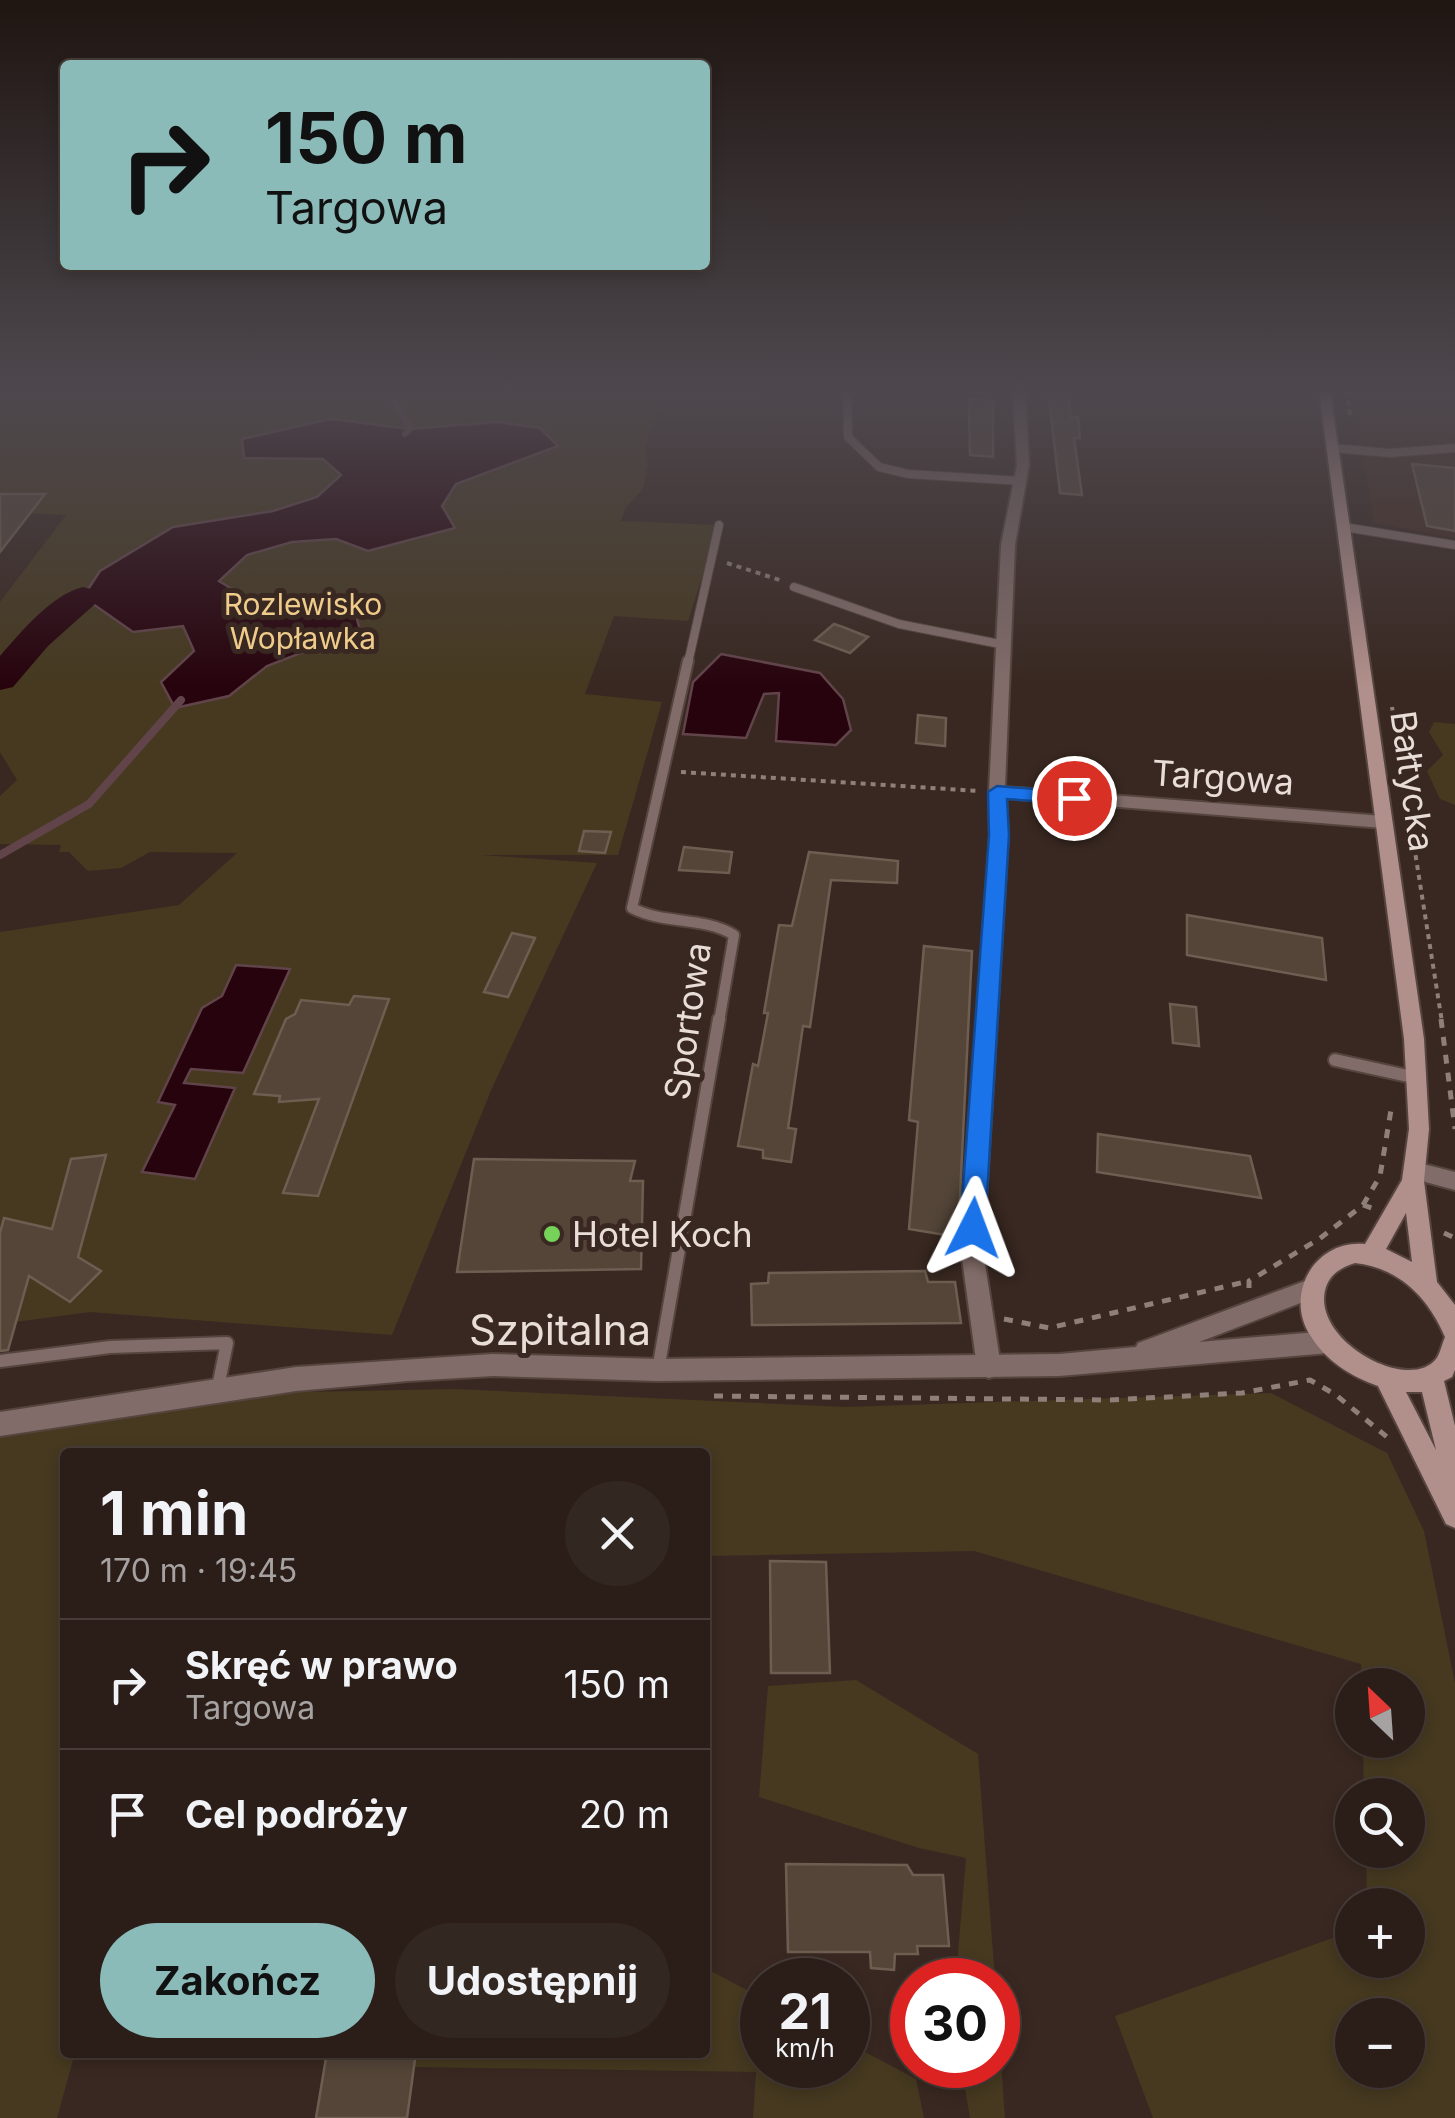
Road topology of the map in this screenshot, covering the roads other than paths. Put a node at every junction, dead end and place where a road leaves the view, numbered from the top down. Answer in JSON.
{"nodes":[{"id":1,"x":1019,"y":489,"type":"edge"},
{"id":2,"x":1338,"y":489,"type":"edge"},
{"id":3,"x":719,"y":525,"type":"dead end"},
{"id":4,"x":1344,"y":527,"type":"junction"},
{"id":5,"x":1455,"y":544,"type":"edge"},
{"id":6,"x":794,"y":587,"type":"road end"},
{"id":7,"x":1006,"y":645,"type":"junction"},
{"id":8,"x":997,"y":792,"type":"junction"},
{"id":9,"x":1383,"y":822,"type":"junction"},
{"id":10,"x":1335,"y":1060,"type":"dead end"},
{"id":11,"x":1417,"y":1078,"type":"junction"},
{"id":12,"x":1414,"y":1176,"type":"junction"},
{"id":13,"x":1455,"y":1180,"type":"edge"},
{"id":14,"x":1370,"y":1256,"type":"junction"},
{"id":15,"x":1426,"y":1282,"type":"junction"},
{"id":16,"x":1313,"y":1288,"type":"junction"},
{"id":17,"x":1455,"y":1332,"type":"edge"},
{"id":18,"x":1329,"y":1342,"type":"junction"},
{"id":19,"x":1455,"y":1342,"type":"edge"},
{"id":20,"x":1123,"y":1359,"type":"junction"},
{"id":21,"x":0,"y":1361,"type":"edge"},
{"id":22,"x":989,"y":1367,"type":"junction"},
{"id":23,"x":658,"y":1370,"type":"junction"},
{"id":24,"x":1430,"y":1377,"type":"junction"},
{"id":25,"x":1387,"y":1379,"type":"junction"},
{"id":26,"x":217,"y":1392,"type":"junction"},
{"id":27,"x":0,"y":1424,"type":"edge"},
{"id":28,"x":1455,"y":1478,"type":"edge"},
{"id":29,"x":1455,"y":1514,"type":"edge"}],
"edges":[{"from":1,"to":7,"type":"street"},
{"from":2,"to":4,"type":"main road","name":"Bałtycka"},
{"from":3,"to":23,"type":"lane","name":"Sportowa"},
{"from":4,"to":5,"type":"lane"},
{"from":4,"to":9,"type":"main road","name":"Bałtycka"},
{"from":6,"to":7,"type":"lane"},
{"from":7,"to":8,"type":"street"},
{"from":8,"to":9,"type":"street","name":"Targowa"},
{"from":8,"to":22,"type":"street"},
{"from":9,"to":11,"type":"main road","name":"Bałtycka"},
{"from":10,"to":11,"type":"lane"},
{"from":11,"to":12,"type":"main road","name":"Bałtycka"},
{"from":12,"to":13,"type":"street"},
{"from":12,"to":14,"type":"main road","name":"Bałtycka"},
{"from":12,"to":15,"type":"main road","name":"Bałtycka"},
{"from":14,"to":15,"type":"main road"},
{"from":14,"to":16,"type":"main road"},
{"from":15,"to":17,"type":"main road"},
{"from":16,"to":18,"type":"main road"},
{"from":16,"to":20,"type":"street","name":"Szpitalna"},
{"from":18,"to":20,"type":"street","name":"Szpitalna"},
{"from":18,"to":25,"type":"main road"},
{"from":19,"to":24,"type":"main road"},
{"from":20,"to":22,"type":"street","name":"Szpitalna"},
{"from":21,"to":26,"type":"lane"},
{"from":22,"to":23,"type":"street","name":"Szpitalna"},
{"from":23,"to":26,"type":"street","name":"Szpitalna"},
{"from":24,"to":25,"type":"main road"},
{"from":24,"to":28,"type":"main road"},
{"from":25,"to":29,"type":"main road"},
{"from":26,"to":27,"type":"street","name":"Szpitalna"}]}
